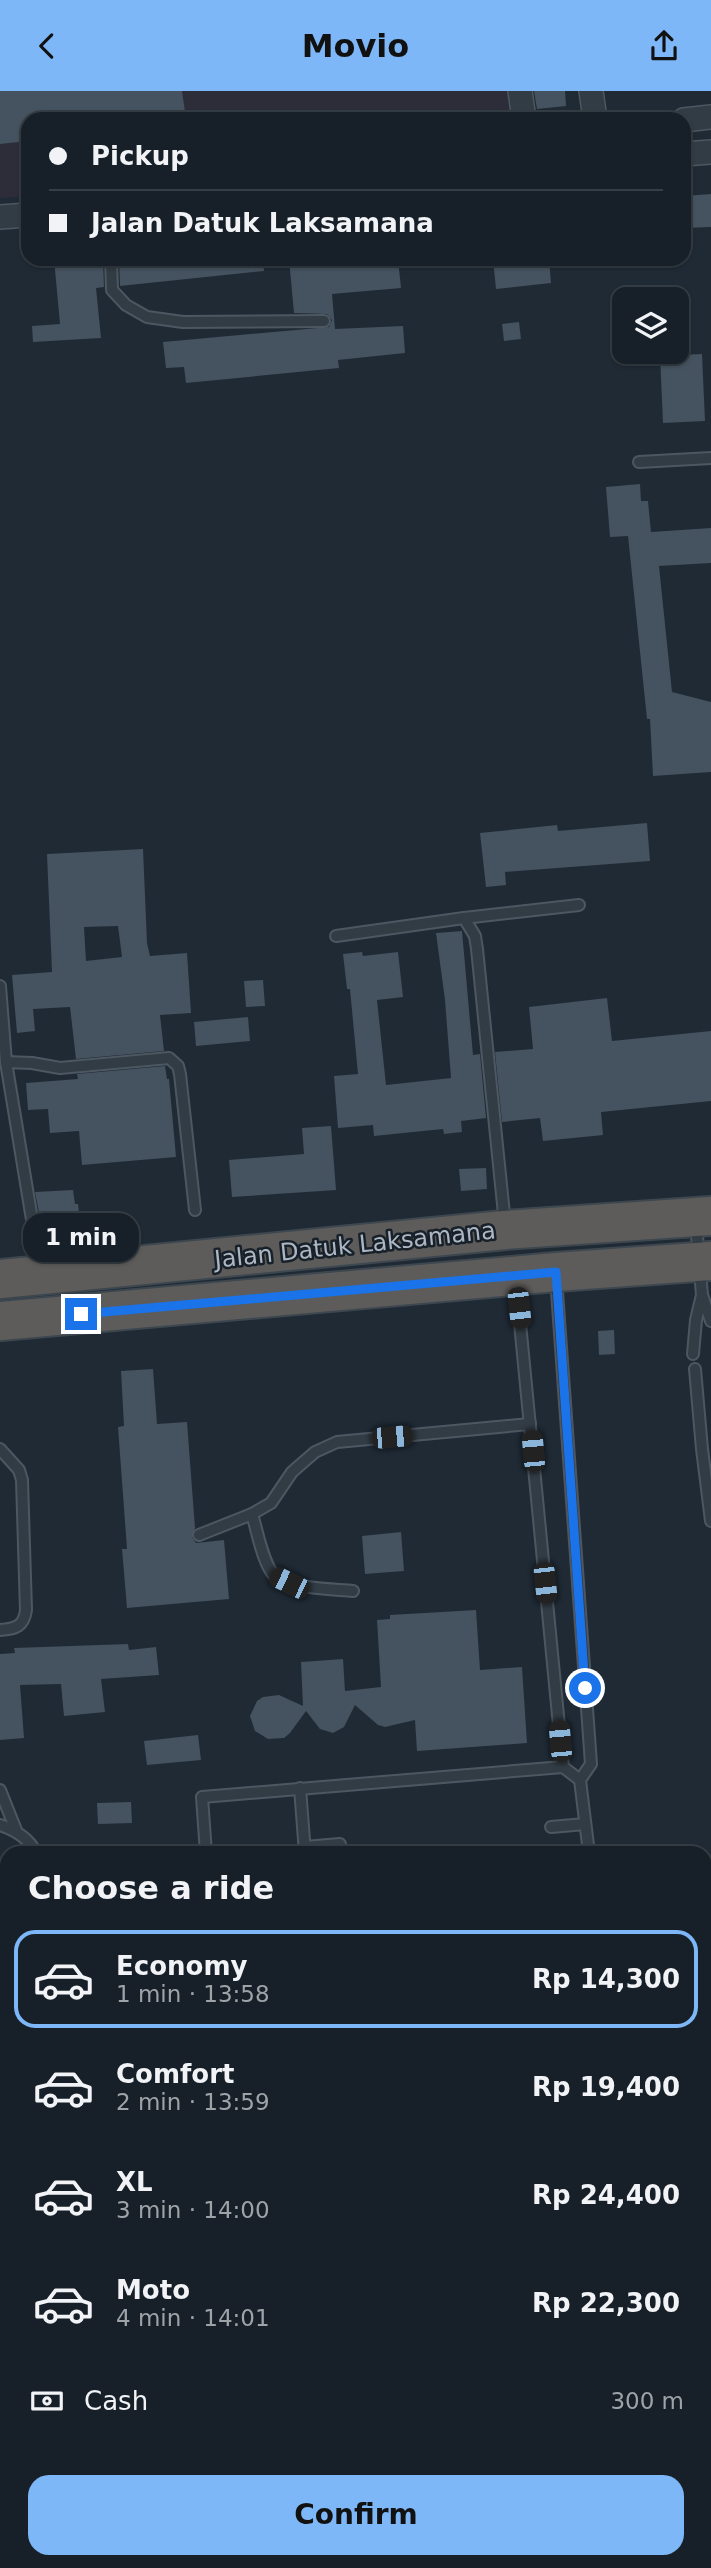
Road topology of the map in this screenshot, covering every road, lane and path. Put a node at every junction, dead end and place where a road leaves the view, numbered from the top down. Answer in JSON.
{"nodes":[{"id":1,"x":520,"y":91,"type":"edge"},
{"id":2,"x":591,"y":91,"type":"edge"},
{"id":3,"x":523,"y":112,"type":"edge"},
{"id":4,"x":593,"y":112,"type":"edge"},
{"id":5,"x":711,"y":117,"type":"edge"},
{"id":6,"x":691,"y":119,"type":"edge"},
{"id":7,"x":711,"y":152,"type":"edge"},
{"id":8,"x":691,"y":153,"type":"edge"},
{"id":9,"x":21,"y":215,"type":"edge"},
{"id":10,"x":0,"y":216,"type":"edge"},
{"id":11,"x":111,"y":266,"type":"edge"},
{"id":12,"x":324,"y":321,"type":"dead end"},
{"id":13,"x":711,"y":458,"type":"edge"},
{"id":14,"x":639,"y":463,"type":"dead end"},
{"id":15,"x":579,"y":905,"type":"dead end"},
{"id":16,"x":464,"y":918,"type":"junction"},
{"id":17,"x":336,"y":936,"type":"dead end"},
{"id":18,"x":0,"y":986,"type":"edge"},
{"id":19,"x":6,"y":1062,"type":"junction"},
{"id":20,"x":195,"y":1210,"type":"dead end"},
{"id":21,"x":703,"y":1217,"type":"edge"},
{"id":22,"x":505,"y":1230,"type":"junction"},
{"id":23,"x":556,"y":1272,"type":"junction"},
{"id":24,"x":704,"y":1272,"type":"edge"},
{"id":25,"x":41,"y":1275,"type":"junction"},
{"id":26,"x":516,"y":1276,"type":"junction"},
{"id":27,"x":0,"y":1279,"type":"edge"},
{"id":28,"x":0,"y":1321,"type":"edge"},
{"id":29,"x":711,"y":1321,"type":"edge"},
{"id":30,"x":694,"y":1354,"type":"dead end"},
{"id":31,"x":695,"y":1369,"type":"dead end"},
{"id":32,"x":530,"y":1424,"type":"junction"},
{"id":33,"x":0,"y":1449,"type":"edge"},
{"id":34,"x":252,"y":1514,"type":"junction"},
{"id":35,"x":711,"y":1521,"type":"edge"},
{"id":36,"x":199,"y":1535,"type":"dead end"},
{"id":37,"x":353,"y":1591,"type":"dead end"},
{"id":38,"x":0,"y":1630,"type":"edge"},
{"id":39,"x":563,"y":1767,"type":"junction"},
{"id":40,"x":580,"y":1780,"type":"junction"},
{"id":41,"x":300,"y":1788,"type":"junction"},
{"id":42,"x":0,"y":1790,"type":"edge"},
{"id":43,"x":585,"y":1824,"type":"junction"},
{"id":44,"x":0,"y":1825,"type":"edge"},
{"id":45,"x":551,"y":1827,"type":"dead end"},
{"id":46,"x":16,"y":1830,"type":"junction"},
{"id":47,"x":340,"y":1844,"type":"dead end"},
{"id":48,"x":32,"y":1846,"type":"edge"},
{"id":49,"x":206,"y":1846,"type":"edge"},
{"id":50,"x":305,"y":1846,"type":"edge"},
{"id":51,"x":328,"y":1846,"type":"edge"},
{"id":52,"x":588,"y":1846,"type":"edge"}],
"edges":[{"from":1,"to":3,"type":"street"},
{"from":2,"to":4,"type":"street"},
{"from":5,"to":6,"type":"street"},
{"from":7,"to":8,"type":"street"},
{"from":9,"to":10,"type":"street"},
{"from":11,"to":12,"type":"lane"},
{"from":13,"to":14,"type":"lane"},
{"from":15,"to":16,"type":"lane"},
{"from":16,"to":17,"type":"lane"},
{"from":16,"to":22,"type":"lane"},
{"from":18,"to":19,"type":"lane"},
{"from":19,"to":20,"type":"lane"},
{"from":19,"to":25,"type":"lane"},
{"from":21,"to":22,"type":"highway","name":"Jalan Datuk Laksamana"},
{"from":21,"to":24,"type":"lane"},
{"from":22,"to":25,"type":"highway","name":"Jalan Datuk Laksamana"},
{"from":23,"to":24,"type":"highway","name":"Jalan Datuk Laksamana"},
{"from":23,"to":26,"type":"highway","name":"Jalan Datuk Laksamana"},
{"from":23,"to":40,"type":"lane"},
{"from":24,"to":29,"type":"lane"},
{"from":24,"to":30,"type":"lane"},
{"from":25,"to":27,"type":"highway","name":"Jalan Datuk Laksamana"},
{"from":26,"to":28,"type":"highway","name":"Jalan Datuk Laksamana"},
{"from":26,"to":32,"type":"lane"},
{"from":31,"to":35,"type":"lane"},
{"from":32,"to":34,"type":"lane"},
{"from":32,"to":39,"type":"lane"},
{"from":33,"to":38,"type":"lane"},
{"from":34,"to":36,"type":"lane"},
{"from":34,"to":37,"type":"lane"},
{"from":39,"to":40,"type":"lane"},
{"from":39,"to":41,"type":"lane"},
{"from":40,"to":43,"type":"lane"},
{"from":41,"to":49,"type":"lane"},
{"from":41,"to":50,"type":"lane"},
{"from":42,"to":46,"type":"lane"},
{"from":43,"to":45,"type":"lane"},
{"from":43,"to":52,"type":"lane"},
{"from":44,"to":46,"type":"lane"},
{"from":46,"to":48,"type":"lane"},
{"from":47,"to":51,"type":"lane"}]}
